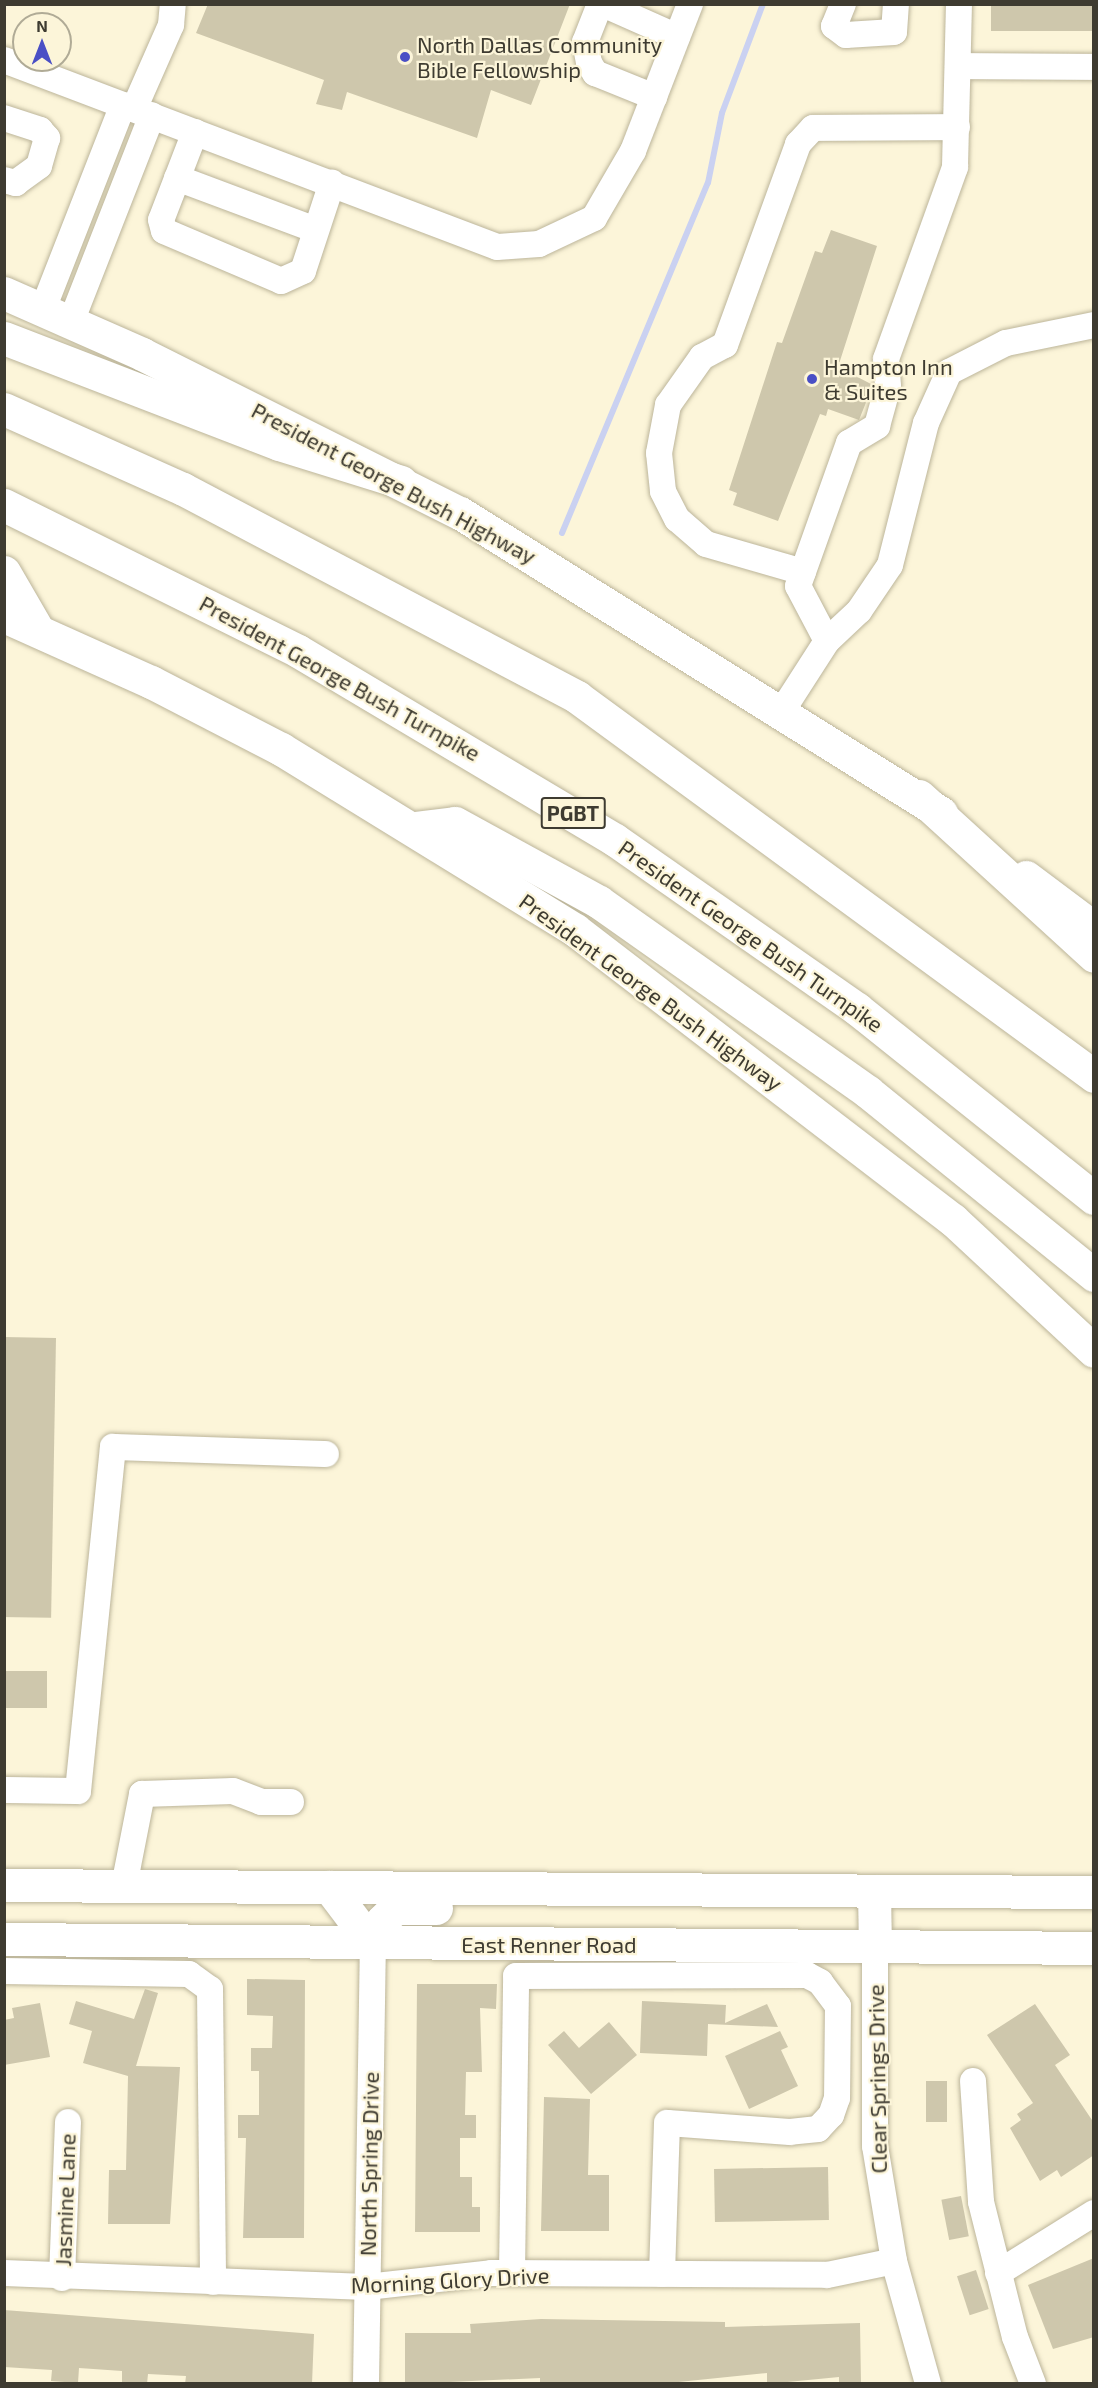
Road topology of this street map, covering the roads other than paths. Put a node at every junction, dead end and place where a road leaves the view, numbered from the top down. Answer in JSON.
{"nodes":[{"id":1,"x":173,"y":4,"type":"edge"},
{"id":2,"x":602,"y":4,"type":"edge"},
{"id":3,"x":690,"y":4,"type":"edge"},
{"id":4,"x":843,"y":4,"type":"edge"},
{"id":5,"x":896,"y":4,"type":"edge"},
{"id":6,"x":959,"y":4,"type":"edge"},
{"id":7,"x":677,"y":37,"type":"junction"},
{"id":8,"x":6,"y":64,"type":"edge"},
{"id":9,"x":961,"y":66,"type":"junction"},
{"id":10,"x":1094,"y":67,"type":"edge"},
{"id":11,"x":654,"y":97,"type":"junction"},
{"id":12,"x":137,"y":110,"type":"junction"},
{"id":13,"x":4,"y":118,"type":"edge"},
{"id":14,"x":957,"y":127,"type":"junction"},
{"id":15,"x":195,"y":132,"type":"junction"},
{"id":16,"x":177,"y":178,"type":"junction"},
{"id":17,"x":4,"y":180,"type":"edge"},
{"id":18,"x":332,"y":183,"type":"junction"},
{"id":19,"x":316,"y":230,"type":"junction"},
{"id":20,"x":4,"y":293,"type":"edge"},
{"id":21,"x":57,"y":316,"type":"junction"},
{"id":22,"x":1094,"y":325,"type":"edge"},
{"id":23,"x":4,"y":338,"type":"edge"},
{"id":24,"x":4,"y":410,"type":"edge"},
{"id":25,"x":401,"y":482,"type":"junction"},
{"id":26,"x":4,"y":505,"type":"edge"},
{"id":27,"x":4,"y":572,"type":"edge"},
{"id":28,"x":803,"y":572,"type":"junction"},
{"id":29,"x":4,"y":616,"type":"edge"},
{"id":30,"x":37,"y":629,"type":"junction"},
{"id":31,"x":827,"y":641,"type":"junction"},
{"id":32,"x":782,"y":711,"type":"junction"},
{"id":33,"x":919,"y":796,"type":"junction"},
{"id":34,"x":416,"y":828,"type":"junction"},
{"id":35,"x":1094,"y":928,"type":"edge"},
{"id":36,"x":1094,"y":956,"type":"edge"},
{"id":37,"x":1094,"y":1076,"type":"edge"},
{"id":38,"x":1094,"y":1198,"type":"edge"},
{"id":39,"x":1094,"y":1275,"type":"edge"},
{"id":40,"x":1094,"y":1351,"type":"edge"},
{"id":41,"x":326,"y":1454,"type":"dead end"},
{"id":42,"x":4,"y":1790,"type":"edge"},
{"id":43,"x":291,"y":1802,"type":"dead end"},
{"id":44,"x":4,"y":1885,"type":"edge"},
{"id":45,"x":124,"y":1886,"type":"junction"},
{"id":46,"x":329,"y":1887,"type":"junction"},
{"id":47,"x":509,"y":1888,"type":"junction"},
{"id":48,"x":874,"y":1891,"type":"junction"},
{"id":49,"x":1094,"y":1892,"type":"edge"},
{"id":50,"x":125,"y":1938,"type":"junction"},
{"id":51,"x":4,"y":1939,"type":"edge"},
{"id":52,"x":1086,"y":1941,"type":"edge"},
{"id":53,"x":373,"y":1945,"type":"junction"},
{"id":54,"x":875,"y":1948,"type":"junction"},
{"id":55,"x":4,"y":1971,"type":"edge"},
{"id":56,"x":973,"y":2081,"type":"dead end"},
{"id":57,"x":68,"y":2122,"type":"dead end"},
{"id":58,"x":1094,"y":2213,"type":"edge"},
{"id":59,"x":894,"y":2261,"type":"junction"},
{"id":60,"x":998,"y":2272,"type":"junction"},
{"id":61,"x":4,"y":2273,"type":"edge"},
{"id":62,"x":512,"y":2273,"type":"junction"},
{"id":63,"x":662,"y":2274,"type":"junction"},
{"id":64,"x":62,"y":2278,"type":"junction"},
{"id":65,"x":213,"y":2282,"type":"junction"},
{"id":66,"x":367,"y":2287,"type":"junction"},
{"id":67,"x":366,"y":2384,"type":"edge"},
{"id":68,"x":928,"y":2384,"type":"edge"},
{"id":69,"x":1033,"y":2384,"type":"edge"}],
"edges":[{"from":1,"to":12,"type":"street"},
{"from":2,"to":7,"type":"street"},
{"from":2,"to":11,"type":"street"},
{"from":3,"to":7,"type":"street"},
{"from":4,"to":5,"type":"street"},
{"from":6,"to":9,"type":"street"},
{"from":7,"to":11,"type":"street"},
{"from":8,"to":12,"type":"street"},
{"from":9,"to":10,"type":"street"},
{"from":9,"to":14,"type":"street"},
{"from":11,"to":18,"type":"street"},
{"from":12,"to":15,"type":"street"},
{"from":12,"to":21,"type":"street"},
{"from":13,"to":17,"type":"street"},
{"from":14,"to":28,"type":"street"},
{"from":14,"to":28,"type":"street"},
{"from":15,"to":16,"type":"street"},
{"from":15,"to":18,"type":"street"},
{"from":16,"to":19,"type":"street"},
{"from":16,"to":19,"type":"street"},
{"from":18,"to":19,"type":"street"},
{"from":20,"to":21,"type":"main road","name":"President George Bush Highway"},
{"from":21,"to":25,"type":"main road","name":"President George Bush Highway"},
{"from":22,"to":31,"type":"street"},
{"from":23,"to":25,"type":"main road"},
{"from":24,"to":37,"type":"main road"},
{"from":25,"to":32,"type":"main road","name":"President George Bush Highway"},
{"from":26,"to":38,"type":"main road","name":"President George Bush Turnpike","number":"PGBT"},
{"from":27,"to":30,"type":"main road"},
{"from":28,"to":31,"type":"street"},
{"from":29,"to":30,"type":"main road","name":"President George Bush Highway"},
{"from":30,"to":34,"type":"main road","name":"President George Bush Highway"},
{"from":31,"to":32,"type":"street"},
{"from":32,"to":33,"type":"main road","name":"President George Bush Highway"},
{"from":33,"to":35,"type":"main road","name":"President George Bush Highway"},
{"from":33,"to":36,"type":"main road"},
{"from":34,"to":39,"type":"main road"},
{"from":34,"to":40,"type":"main road","name":"President George Bush Highway"},
{"from":41,"to":42,"type":"street"},
{"from":43,"to":45,"type":"street"},
{"from":44,"to":45,"type":"main road"},
{"from":45,"to":46,"type":"main road"},
{"from":45,"to":50,"type":"main road"},
{"from":46,"to":47,"type":"main road"},
{"from":46,"to":53,"type":"main road"},
{"from":47,"to":48,"type":"main road"},
{"from":47,"to":53,"type":"main road"},
{"from":48,"to":49,"type":"main road"},
{"from":48,"to":54,"type":"main road"},
{"from":50,"to":51,"type":"main road","name":"East Renner Road"},
{"from":50,"to":53,"type":"main road","name":"East Renner Road"},
{"from":52,"to":54,"type":"main road","name":"East Renner Road"},
{"from":53,"to":54,"type":"main road","name":"East Renner Road"},
{"from":53,"to":66,"type":"street","name":"North Spring Drive"},
{"from":54,"to":59,"type":"street","name":"Clear Springs Drive"},
{"from":55,"to":65,"type":"street"},
{"from":56,"to":60,"type":"street"},
{"from":57,"to":64,"type":"street","name":"Jasmine Lane"},
{"from":58,"to":60,"type":"street"},
{"from":59,"to":63,"type":"street","name":"Morning Glory Drive"},
{"from":59,"to":68,"type":"street","name":"Clear Springs Drive"},
{"from":60,"to":69,"type":"street"},
{"from":61,"to":64,"type":"street","name":"Morning Glory Drive"},
{"from":62,"to":63,"type":"street","name":"Morning Glory Drive"},
{"from":62,"to":63,"type":"street"},
{"from":62,"to":66,"type":"street","name":"Morning Glory Drive"},
{"from":64,"to":65,"type":"street","name":"Morning Glory Drive"},
{"from":65,"to":66,"type":"street","name":"Morning Glory Drive"},
{"from":66,"to":67,"type":"street","name":"North Spring Drive"}]}
